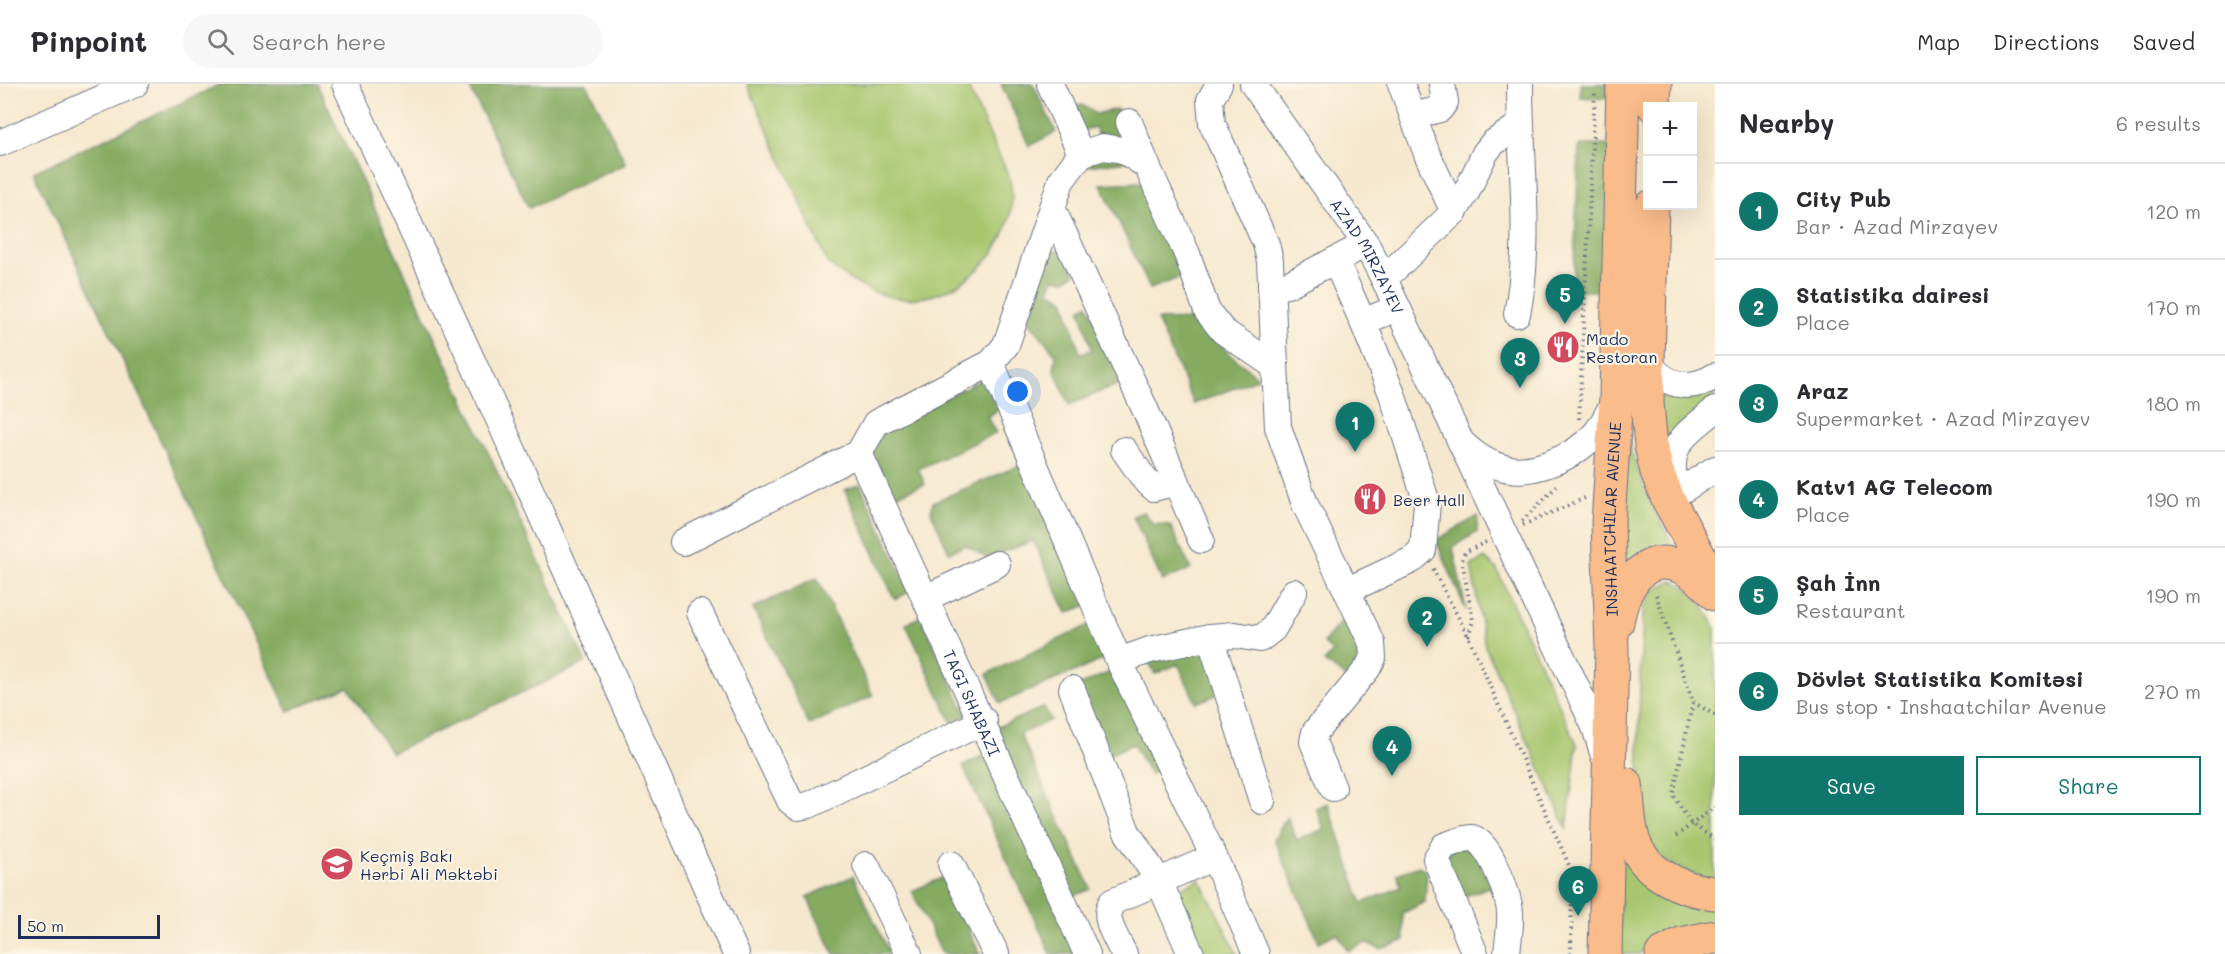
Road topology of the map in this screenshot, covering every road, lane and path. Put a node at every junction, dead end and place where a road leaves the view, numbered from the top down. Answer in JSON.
{"nodes":[{"id":1,"x":135,"y":84,"type":"edge"},
{"id":2,"x":345,"y":84,"type":"edge"},
{"id":3,"x":1050,"y":84,"type":"edge"},
{"id":4,"x":1219,"y":84,"type":"edge"},
{"id":5,"x":1253,"y":84,"type":"edge"},
{"id":6,"x":1401,"y":84,"type":"edge"},
{"id":7,"x":1442,"y":84,"type":"edge"},
{"id":8,"x":1520,"y":84,"type":"edge"},
{"id":9,"x":1595,"y":84,"type":"edge"},
{"id":10,"x":1623,"y":84,"type":"edge"},
{"id":11,"x":1655,"y":84,"type":"edge"},
{"id":12,"x":1654,"y":102,"type":"edge"},
{"id":13,"x":1414,"y":116,"type":"junction"},
{"id":14,"x":1129,"y":122,"type":"dead end"},
{"id":15,"x":1520,"y":124,"type":"junction"},
{"id":16,"x":0,"y":142,"type":"edge"},
{"id":17,"x":1081,"y":154,"type":"junction"},
{"id":18,"x":1147,"y":166,"type":"junction"},
{"id":19,"x":1052,"y":208,"type":"junction"},
{"id":20,"x":1652,"y":210,"type":"edge"},
{"id":21,"x":1454,"y":212,"type":"junction"},
{"id":22,"x":1366,"y":244,"type":"junction"},
{"id":23,"x":1335,"y":260,"type":"junction"},
{"id":24,"x":1384,"y":279,"type":"junction"},
{"id":25,"x":1271,"y":288,"type":"junction"},
{"id":26,"x":1397,"y":308,"type":"junction"},
{"id":27,"x":1517,"y":314,"type":"dead end"},
{"id":28,"x":1363,"y":322,"type":"junction"},
{"id":29,"x":1648,"y":361,"type":"junction"},
{"id":30,"x":991,"y":363,"type":"junction"},
{"id":31,"x":1273,"y":365,"type":"junction"},
{"id":32,"x":1715,"y":376,"type":"edge"},
{"id":33,"x":1616,"y":397,"type":"junction"},
{"id":34,"x":1715,"y":410,"type":"edge"},
{"id":35,"x":1579,"y":422,"type":"dead end"},
{"id":36,"x":1459,"y":440,"type":"junction"},
{"id":37,"x":1124,"y":450,"type":"dead end"},
{"id":38,"x":859,"y":453,"type":"junction"},
{"id":39,"x":1715,"y":469,"type":"edge"},
{"id":40,"x":1177,"y":482,"type":"junction"},
{"id":41,"x":1676,"y":494,"type":"junction"},
{"id":42,"x":1687,"y":532,"type":"junction"},
{"id":43,"x":1201,"y":540,"type":"dead end"},
{"id":44,"x":683,"y":543,"type":"dead end"},
{"id":45,"x":1423,"y":550,"type":"junction"},
{"id":46,"x":997,"y":564,"type":"dead end"},
{"id":47,"x":1713,"y":579,"type":"edge"},
{"id":48,"x":1348,"y":590,"type":"junction"},
{"id":49,"x":1294,"y":592,"type":"dead end"},
{"id":50,"x":1656,"y":595,"type":"dead end"},
{"id":51,"x":926,"y":598,"type":"junction"},
{"id":52,"x":700,"y":613,"type":"dead end"},
{"id":53,"x":1210,"y":637,"type":"junction"},
{"id":54,"x":1612,"y":649,"type":"junction"},
{"id":55,"x":1119,"y":662,"type":"junction"},
{"id":56,"x":1072,"y":689,"type":"dead end"},
{"id":57,"x":1693,"y":702,"type":"junction"},
{"id":58,"x":1715,"y":715,"type":"edge"},
{"id":59,"x":984,"y":721,"type":"junction"},
{"id":60,"x":1609,"y":779,"type":"junction"},
{"id":61,"x":1333,"y":788,"type":"dead end"},
{"id":62,"x":1262,"y":801,"type":"dead end"},
{"id":63,"x":1715,"y":807,"type":"edge"},
{"id":64,"x":1691,"y":824,"type":"junction"},
{"id":65,"x":1676,"y":836,"type":"dead end"},
{"id":66,"x":1715,"y":838,"type":"edge"},
{"id":67,"x":1214,"y":857,"type":"junction"},
{"id":68,"x":951,"y":864,"type":"dead end"},
{"id":69,"x":866,"y":865,"type":"dead end"},
{"id":70,"x":1159,"y":881,"type":"junction"},
{"id":71,"x":1715,"y":893,"type":"edge"},
{"id":72,"x":1715,"y":937,"type":"edge"},
{"id":73,"x":736,"y":954,"type":"edge"},
{"id":74,"x":909,"y":954,"type":"edge"},
{"id":75,"x":996,"y":954,"type":"edge"},
{"id":76,"x":1087,"y":954,"type":"edge"},
{"id":77,"x":1124,"y":954,"type":"edge"},
{"id":78,"x":1191,"y":954,"type":"edge"},
{"id":79,"x":1256,"y":954,"type":"edge"},
{"id":80,"x":1475,"y":954,"type":"edge"},
{"id":81,"x":1507,"y":954,"type":"edge"},
{"id":82,"x":1571,"y":954,"type":"edge"},
{"id":83,"x":1605,"y":954,"type":"edge"},
{"id":84,"x":1662,"y":954,"type":"edge"}],
"edges":[{"from":1,"to":16,"type":"street"},
{"from":2,"to":73,"type":"street"},
{"from":3,"to":17,"type":"street"},
{"from":4,"to":25,"type":"street"},
{"from":5,"to":22,"type":"street","name":"AZAD MIRZAYEV"},
{"from":6,"to":13,"type":"street"},
{"from":7,"to":13,"type":"street"},
{"from":8,"to":15,"type":"street"},
{"from":9,"to":35,"type":"path"},
{"from":10,"to":33,"type":"main road","name":"INSHAATCHILAR AVENUE"},
{"from":11,"to":12,"type":"main road"},
{"from":13,"to":21,"type":"street"},
{"from":14,"to":18,"type":"street"},
{"from":15,"to":21,"type":"street"},
{"from":15,"to":27,"type":"street"},
{"from":17,"to":18,"type":"street"},
{"from":17,"to":19,"type":"street"},
{"from":18,"to":31,"type":"street"},
{"from":19,"to":30,"type":"street"},
{"from":19,"to":40,"type":"street"},
{"from":20,"to":29,"type":"main road"},
{"from":21,"to":24,"type":"street"},
{"from":22,"to":23,"type":"street"},
{"from":22,"to":24,"type":"street","name":"AZAD MIRZAYEV"},
{"from":23,"to":25,"type":"street"},
{"from":23,"to":28,"type":"street"},
{"from":24,"to":26,"type":"street","name":"AZAD MIRZAYEV"},
{"from":25,"to":31,"type":"street"},
{"from":26,"to":28,"type":"street"},
{"from":26,"to":36,"type":"street","name":"AZAD MIRZAYEV"},
{"from":28,"to":45,"type":"street"},
{"from":29,"to":32,"type":"street"},
{"from":29,"to":42,"type":"main road"},
{"from":30,"to":38,"type":"street"},
{"from":30,"to":55,"type":"street"},
{"from":31,"to":48,"type":"street"},
{"from":33,"to":36,"type":"street"},
{"from":33,"to":54,"type":"main road","name":"INSHAATCHILAR AVENUE"},
{"from":34,"to":41,"type":"street"},
{"from":36,"to":60,"type":"street","name":"AZAD MIRZAYEV"},
{"from":37,"to":40,"type":"street"},
{"from":38,"to":44,"type":"street"},
{"from":38,"to":51,"type":"street","name":"TAGI SHABAZI"},
{"from":39,"to":41,"type":"street"},
{"from":40,"to":43,"type":"street"},
{"from":41,"to":42,"type":"street"},
{"from":42,"to":47,"type":"main road"},
{"from":45,"to":48,"type":"street"},
{"from":45,"to":82,"type":"path"},
{"from":46,"to":51,"type":"street"},
{"from":47,"to":54,"type":"main road"},
{"from":48,"to":61,"type":"street"},
{"from":49,"to":53,"type":"street"},
{"from":50,"to":57,"type":"path"},
{"from":51,"to":59,"type":"street","name":"TAGI SHABAZI"},
{"from":52,"to":59,"type":"street"},
{"from":53,"to":55,"type":"street"},
{"from":53,"to":62,"type":"street"},
{"from":54,"to":60,"type":"main road","name":"INSHAATCHILAR AVENUE"},
{"from":54,"to":71,"type":"main road"},
{"from":55,"to":67,"type":"street"},
{"from":56,"to":70,"type":"street"},
{"from":57,"to":58,"type":"path"},
{"from":57,"to":64,"type":"path"},
{"from":59,"to":76,"type":"street","name":"TAGI SHABAZI"},
{"from":60,"to":83,"type":"main road","name":"INSHAATCHILAR AVENUE"},
{"from":63,"to":64,"type":"path"},
{"from":64,"to":65,"type":"path"},
{"from":64,"to":66,"type":"path"},
{"from":67,"to":70,"type":"street"},
{"from":67,"to":79,"type":"street"},
{"from":68,"to":75,"type":"street"},
{"from":69,"to":74,"type":"street"},
{"from":70,"to":77,"type":"street"},
{"from":70,"to":78,"type":"street"},
{"from":72,"to":84,"type":"main road"},
{"from":80,"to":81,"type":"street"}]}
